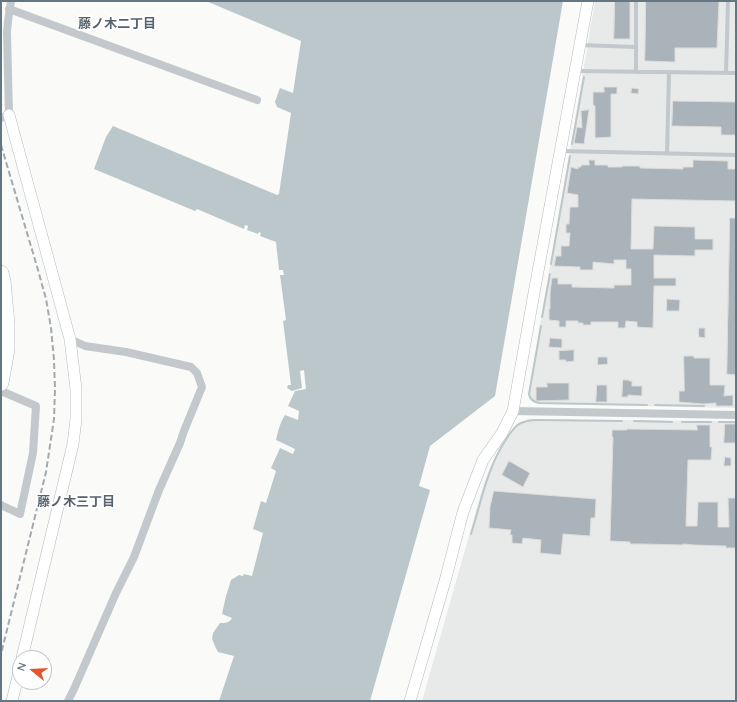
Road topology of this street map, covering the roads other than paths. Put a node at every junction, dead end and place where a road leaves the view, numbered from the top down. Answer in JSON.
{"nodes":[{"id":1,"x":588,"y":1,"type":"edge"},
{"id":2,"x":636,"y":1,"type":"edge"},
{"id":3,"x":728,"y":1,"type":"edge"},
{"id":4,"x":10,"y":5,"type":"edge"},
{"id":5,"x":580,"y":45,"type":"junction"},
{"id":6,"x":636,"y":48,"type":"junction"},
{"id":7,"x":575,"y":71,"type":"junction"},
{"id":8,"x":636,"y":72,"type":"junction"},
{"id":9,"x":669,"y":72,"type":"junction"},
{"id":10,"x":726,"y":73,"type":"junction"},
{"id":11,"x":736,"y":73,"type":"edge"},
{"id":12,"x":257,"y":100,"type":"dead end"},
{"id":13,"x":5,"y":117,"type":"edge"},
{"id":14,"x":560,"y":151,"type":"junction"},
{"id":15,"x":667,"y":153,"type":"junction"},
{"id":16,"x":736,"y":154,"type":"edge"},
{"id":17,"x":1,"y":273,"type":"edge"},
{"id":18,"x":70,"y":339,"type":"junction"},
{"id":19,"x":1,"y":383,"type":"edge"},
{"id":20,"x":1,"y":391,"type":"edge"},
{"id":21,"x":513,"y":411,"type":"junction"},
{"id":22,"x":736,"y":415,"type":"edge"},
{"id":23,"x":1,"y":505,"type":"edge"},
{"id":24,"x":24,"y":650,"type":"edge"},
{"id":25,"x":15,"y":690,"type":"edge"},
{"id":26,"x":12,"y":701,"type":"edge"},
{"id":27,"x":68,"y":701,"type":"edge"},
{"id":28,"x":410,"y":701,"type":"edge"}],
"edges":[{"from":1,"to":5,"type":"street"},
{"from":2,"to":6,"type":"lane"},
{"from":3,"to":10,"type":"lane"},
{"from":4,"to":12,"type":"street"},
{"from":4,"to":13,"type":"street"},
{"from":5,"to":6,"type":"lane"},
{"from":5,"to":7,"type":"street"},
{"from":6,"to":8,"type":"lane"},
{"from":7,"to":8,"type":"lane"},
{"from":7,"to":14,"type":"street"},
{"from":8,"to":9,"type":"lane"},
{"from":9,"to":10,"type":"lane"},
{"from":9,"to":15,"type":"lane"},
{"from":10,"to":11,"type":"lane"},
{"from":13,"to":18,"type":"street"},
{"from":14,"to":15,"type":"lane"},
{"from":14,"to":21,"type":"street"},
{"from":15,"to":16,"type":"lane"},
{"from":17,"to":19,"type":"highway"},
{"from":18,"to":24,"type":"street"},
{"from":18,"to":27,"type":"street"},
{"from":20,"to":23,"type":"street"},
{"from":21,"to":22,"type":"street"},
{"from":21,"to":28,"type":"street"},
{"from":25,"to":26,"type":"street"}]}
